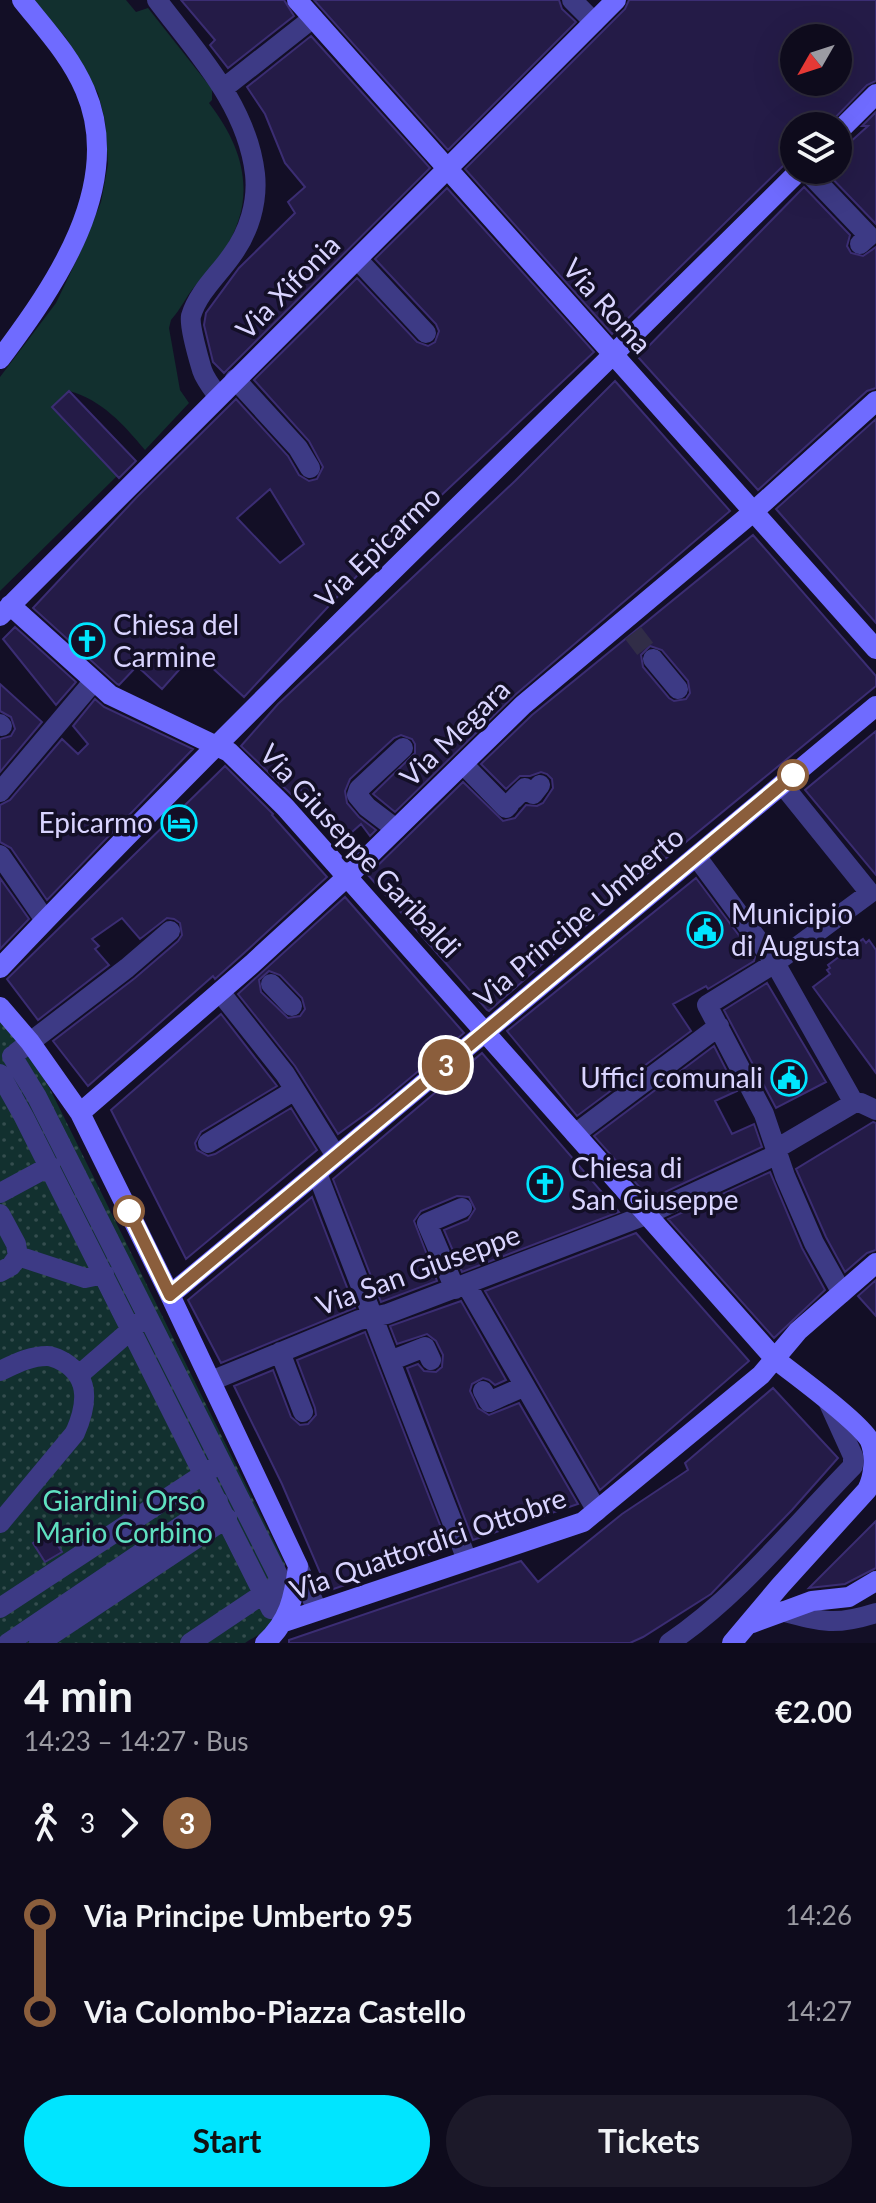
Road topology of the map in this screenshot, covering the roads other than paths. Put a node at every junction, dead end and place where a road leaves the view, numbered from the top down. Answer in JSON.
{"nodes":[{"id":1,"x":22,"y":0,"type":"edge"},
{"id":2,"x":157,"y":0,"type":"edge"},
{"id":3,"x":297,"y":0,"type":"edge"},
{"id":4,"x":572,"y":0,"type":"edge"},
{"id":5,"x":616,"y":0,"type":"edge"},
{"id":6,"x":313,"y":18,"type":"junction"},
{"id":7,"x":594,"y":22,"type":"junction"},
{"id":8,"x":224,"y":88,"type":"junction"},
{"id":9,"x":876,"y":94,"type":"edge"},
{"id":10,"x":852,"y":118,"type":"edge"},
{"id":11,"x":448,"y":170,"type":"junction"},
{"id":12,"x":789,"y":184,"type":"edge"},
{"id":13,"x":817,"y":184,"type":"edge"},
{"id":14,"x":860,"y":244,"type":"dead end"},
{"id":15,"x":357,"y":259,"type":"junction"},
{"id":16,"x":426,"y":333,"type":"dead end"},
{"id":17,"x":614,"y":356,"type":"junction"},
{"id":18,"x":0,"y":359,"type":"edge"},
{"id":19,"x":235,"y":379,"type":"junction"},
{"id":20,"x":218,"y":396,"type":"junction"},
{"id":21,"x":876,"y":401,"type":"edge"},
{"id":22,"x":310,"y":468,"type":"dead end"},
{"id":23,"x":753,"y":512,"type":"junction"},
{"id":24,"x":5,"y":610,"type":"edge"},
{"id":25,"x":876,"y":649,"type":"edge"},
{"id":26,"x":653,"y":659,"type":"tunnel mouth"},
{"id":27,"x":93,"y":682,"type":"junction"},
{"id":28,"x":678,"y":689,"type":"dead end"},
{"id":29,"x":876,"y":706,"type":"edge"},
{"id":30,"x":217,"y":746,"type":"junction"},
{"id":31,"x":403,"y":748,"type":"dead end"},
{"id":32,"x":463,"y":764,"type":"junction"},
{"id":33,"x":782,"y":784,"type":"junction"},
{"id":34,"x":540,"y":785,"type":"dead end"},
{"id":35,"x":0,"y":792,"type":"edge"},
{"id":36,"x":396,"y":829,"type":"junction"},
{"id":37,"x":0,"y":855,"type":"edge"},
{"id":38,"x":696,"y":856,"type":"junction"},
{"id":39,"x":349,"y":875,"type":"junction"},
{"id":40,"x":873,"y":896,"type":"edge"},
{"id":41,"x":45,"y":920,"type":"junction"},
{"id":42,"x":170,"y":931,"type":"dead end"},
{"id":43,"x":768,"y":967,"type":"junction"},
{"id":44,"x":0,"y":968,"type":"edge"},
{"id":45,"x":261,"y":974,"type":"junction"},
{"id":46,"x":220,"y":992,"type":"junction"},
{"id":47,"x":292,"y":1006,"type":"dead end"},
{"id":48,"x":0,"y":1007,"type":"edge"},
{"id":49,"x":719,"y":1026,"type":"junction"},
{"id":50,"x":486,"y":1032,"type":"junction"},
{"id":51,"x":30,"y":1042,"type":"junction"},
{"id":52,"x":6,"y":1060,"type":"edge"},
{"id":53,"x":0,"y":1074,"type":"edge"},
{"id":54,"x":295,"y":1090,"type":"junction"},
{"id":55,"x":854,"y":1103,"type":"junction"},
{"id":56,"x":876,"y":1110,"type":"edge"},
{"id":57,"x":80,"y":1113,"type":"junction"},
{"id":58,"x":575,"y":1134,"type":"junction"},
{"id":59,"x":208,"y":1143,"type":"dead end"},
{"id":60,"x":775,"y":1153,"type":"junction"},
{"id":61,"x":336,"y":1156,"type":"junction"},
{"id":62,"x":50,"y":1166,"type":"junction"},
{"id":63,"x":317,"y":1173,"type":"junction"},
{"id":64,"x":0,"y":1193,"type":"edge"},
{"id":65,"x":462,"y":1208,"type":"dead end"},
{"id":66,"x":0,"y":1214,"type":"edge"},
{"id":67,"x":646,"y":1215,"type":"junction"},
{"id":68,"x":18,"y":1256,"type":"junction"},
{"id":69,"x":876,"y":1263,"type":"edge"},
{"id":70,"x":0,"y":1272,"type":"edge"},
{"id":71,"x":104,"y":1274,"type":"junction"},
{"id":72,"x":460,"y":1287,"type":"junction"},
{"id":73,"x":842,"y":1293,"type":"junction"},
{"id":74,"x":170,"y":1295,"type":"junction"},
{"id":75,"x":373,"y":1317,"type":"junction"},
{"id":76,"x":140,"y":1322,"type":"junction"},
{"id":77,"x":280,"y":1352,"type":"junction"},
{"id":78,"x":775,"y":1359,"type":"junction"},
{"id":79,"x":431,"y":1360,"type":"dead end"},
{"id":80,"x":390,"y":1361,"type":"junction"},
{"id":81,"x":0,"y":1371,"type":"edge"},
{"id":82,"x":79,"y":1375,"type":"junction"},
{"id":83,"x":211,"y":1381,"type":"junction"},
{"id":84,"x":525,"y":1386,"type":"junction"},
{"id":85,"x":483,"y":1391,"type":"dead end"},
{"id":86,"x":828,"y":1401,"type":"junction"},
{"id":87,"x":303,"y":1412,"type":"dead end"},
{"id":88,"x":243,"y":1449,"type":"junction"},
{"id":89,"x":214,"y":1468,"type":"junction"},
{"id":90,"x":223,"y":1510,"type":"junction"},
{"id":91,"x":597,"y":1511,"type":"junction"},
{"id":92,"x":4,"y":1512,"type":"edge"},
{"id":93,"x":467,"y":1560,"type":"junction"},
{"id":94,"x":298,"y":1566,"type":"junction"},
{"id":95,"x":876,"y":1581,"type":"edge"},
{"id":96,"x":263,"y":1594,"type":"junction"},
{"id":97,"x":0,"y":1608,"type":"edge"},
{"id":98,"x":317,"y":1610,"type":"junction"},
{"id":99,"x":712,"y":1610,"type":"junction"},
{"id":100,"x":781,"y":1611,"type":"junction"},
{"id":101,"x":876,"y":1613,"type":"edge"},
{"id":102,"x":739,"y":1635,"type":"edge"},
{"id":103,"x":275,"y":1636,"type":"edge"},
{"id":104,"x":8,"y":1643,"type":"edge"},
{"id":105,"x":39,"y":1643,"type":"edge"},
{"id":106,"x":190,"y":1643,"type":"edge"},
{"id":107,"x":669,"y":1643,"type":"edge"},
{"id":108,"x":694,"y":1643,"type":"edge"}],
"edges":[{"from":1,"to":18,"type":"street"},
{"from":2,"to":8,"type":"street"},
{"from":3,"to":6,"type":"street","name":"Via Roma"},
{"from":4,"to":7,"type":"street"},
{"from":5,"to":7,"type":"street","name":"Via Xifonia"},
{"from":6,"to":8,"type":"street"},
{"from":6,"to":11,"type":"street","name":"Via Roma"},
{"from":7,"to":11,"type":"street","name":"Via Xifonia"},
{"from":8,"to":20,"type":"street"},
{"from":9,"to":10,"type":"street"},
{"from":11,"to":15,"type":"street","name":"Via Xifonia"},
{"from":11,"to":17,"type":"street","name":"Via Roma"},
{"from":12,"to":17,"type":"street","name":"Via Epicarmo"},
{"from":13,"to":14,"type":"street"},
{"from":15,"to":16,"type":"street"},
{"from":15,"to":19,"type":"street","name":"Via Xifonia"},
{"from":17,"to":23,"type":"street","name":"Via Roma"},
{"from":17,"to":30,"type":"street","name":"Via Epicarmo"},
{"from":19,"to":20,"type":"street","name":"Via Xifonia"},
{"from":19,"to":22,"type":"street"},
{"from":20,"to":24,"type":"street","name":"Via Xifonia"},
{"from":21,"to":23,"type":"street","name":"Via Megara"},
{"from":23,"to":25,"type":"street","name":"Via Roma"},
{"from":23,"to":32,"type":"street","name":"Via Megara"},
{"from":24,"to":27,"type":"street","name":"Via Giuseppe Garibaldi"},
{"from":26,"to":28,"type":"street"},
{"from":27,"to":30,"type":"street","name":"Via Giuseppe Garibaldi"},
{"from":27,"to":35,"type":"street"},
{"from":29,"to":33,"type":"street","name":"Via Principe Umberto"},
{"from":30,"to":39,"type":"street","name":"Via Giuseppe Garibaldi"},
{"from":30,"to":41,"type":"street","name":"Via Epicarmo"},
{"from":31,"to":36,"type":"street"},
{"from":32,"to":34,"type":"street"},
{"from":32,"to":36,"type":"street","name":"Via Megara"},
{"from":33,"to":38,"type":"street","name":"Via Principe Umberto"},
{"from":33,"to":40,"type":"street"},
{"from":36,"to":39,"type":"street","name":"Via Megara"},
{"from":37,"to":41,"type":"street"},
{"from":38,"to":43,"type":"street"},
{"from":38,"to":50,"type":"street","name":"Via Principe Umberto"},
{"from":39,"to":45,"type":"street","name":"Via Megara"},
{"from":39,"to":50,"type":"street","name":"Via Giuseppe Garibaldi"},
{"from":40,"to":43,"type":"street"},
{"from":41,"to":44,"type":"street","name":"Via Epicarmo"},
{"from":42,"to":51,"type":"street"},
{"from":43,"to":49,"type":"street"},
{"from":43,"to":55,"type":"street"},
{"from":45,"to":46,"type":"street","name":"Via Megara"},
{"from":45,"to":47,"type":"street"},
{"from":46,"to":54,"type":"street"},
{"from":46,"to":57,"type":"street","name":"Via Megara"},
{"from":48,"to":51,"type":"street"},
{"from":49,"to":58,"type":"street"},
{"from":49,"to":60,"type":"street"},
{"from":50,"to":58,"type":"street","name":"Via Giuseppe Garibaldi"},
{"from":50,"to":61,"type":"street","name":"Via Principe Umberto"},
{"from":51,"to":52,"type":"street"},
{"from":51,"to":57,"type":"street"},
{"from":52,"to":76,"type":"street"},
{"from":53,"to":62,"type":"street"},
{"from":54,"to":59,"type":"street"},
{"from":54,"to":61,"type":"street"},
{"from":55,"to":56,"type":"street"},
{"from":55,"to":60,"type":"street","name":"Via San Giuseppe"},
{"from":57,"to":74,"type":"street"},
{"from":58,"to":67,"type":"street","name":"Via Giuseppe Garibaldi"},
{"from":60,"to":67,"type":"street","name":"Via San Giuseppe"},
{"from":60,"to":73,"type":"street"},
{"from":61,"to":63,"type":"street","name":"Via Principe Umberto"},
{"from":62,"to":64,"type":"street"},
{"from":62,"to":71,"type":"street"},
{"from":63,"to":74,"type":"street","name":"Via Principe Umberto"},
{"from":63,"to":75,"type":"street"},
{"from":65,"to":72,"type":"street"},
{"from":66,"to":68,"type":"street"},
{"from":67,"to":72,"type":"street","name":"Via San Giuseppe"},
{"from":67,"to":78,"type":"street","name":"Via Giuseppe Garibaldi"},
{"from":68,"to":70,"type":"street"},
{"from":68,"to":71,"type":"street"},
{"from":69,"to":73,"type":"street","name":"Via Quattordici Ottobre"},
{"from":71,"to":76,"type":"street"},
{"from":72,"to":75,"type":"street","name":"Via San Giuseppe"},
{"from":72,"to":84,"type":"street"},
{"from":73,"to":78,"type":"street","name":"Via Quattordici Ottobre"},
{"from":74,"to":83,"type":"street"},
{"from":75,"to":77,"type":"street","name":"Via San Giuseppe"},
{"from":75,"to":80,"type":"street"},
{"from":76,"to":82,"type":"street"},
{"from":76,"to":89,"type":"street"},
{"from":77,"to":83,"type":"street","name":"Via San Giuseppe"},
{"from":77,"to":87,"type":"street"},
{"from":78,"to":86,"type":"street","name":"Via Giuseppe Garibaldi"},
{"from":78,"to":91,"type":"street","name":"Via Quattordici Ottobre"},
{"from":79,"to":80,"type":"street"},
{"from":80,"to":93,"type":"street"},
{"from":81,"to":82,"type":"street"},
{"from":82,"to":92,"type":"street"},
{"from":83,"to":88,"type":"street"},
{"from":84,"to":85,"type":"street"},
{"from":84,"to":91,"type":"street"},
{"from":86,"to":99,"type":"street"},
{"from":86,"to":102,"type":"street","name":"Via Giuseppe Garibaldi"},
{"from":88,"to":89,"type":"street"},
{"from":88,"to":94,"type":"street"},
{"from":89,"to":90,"type":"street"},
{"from":89,"to":96,"type":"street"},
{"from":89,"to":97,"type":"street"},
{"from":90,"to":96,"type":"street"},
{"from":90,"to":104,"type":"street"},
{"from":90,"to":105,"type":"street"},
{"from":91,"to":93,"type":"street","name":"Via Quattordici Ottobre"},
{"from":93,"to":98,"type":"street","name":"Via Quattordici Ottobre"},
{"from":94,"to":98,"type":"street"},
{"from":94,"to":103,"type":"street"},
{"from":95,"to":100,"type":"street"},
{"from":96,"to":106,"type":"street"},
{"from":98,"to":103,"type":"street","name":"Via Quattordici Ottobre"},
{"from":99,"to":107,"type":"street"},
{"from":99,"to":108,"type":"street"},
{"from":100,"to":101,"type":"street"},
{"from":100,"to":102,"type":"street"}]}
